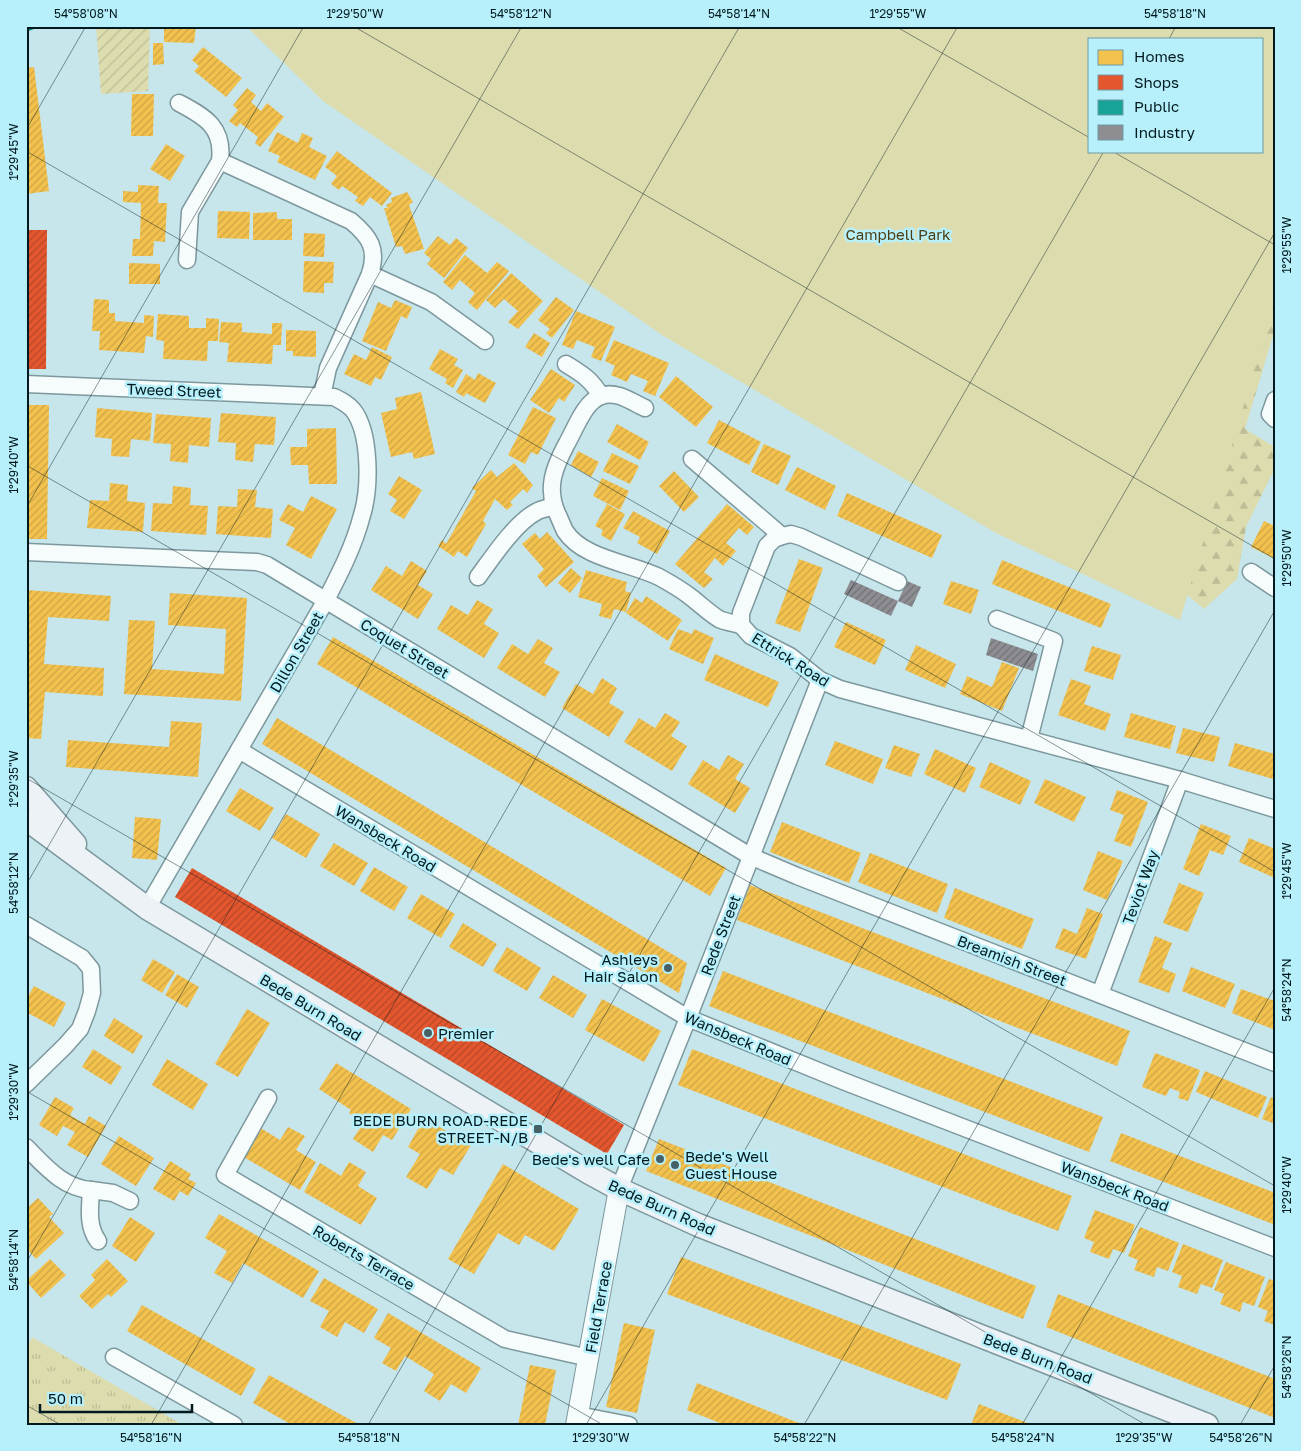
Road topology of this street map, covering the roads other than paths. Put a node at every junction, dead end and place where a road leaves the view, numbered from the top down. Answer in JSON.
{"nodes":[{"id":1,"x":179,"y":103,"type":"dead end"},
{"id":2,"x":220,"y":161,"type":"junction"},
{"id":3,"x":187,"y":260,"type":"dead end"},
{"id":4,"x":370,"y":274,"type":"junction"},
{"id":5,"x":485,"y":341,"type":"dead end"},
{"id":6,"x":566,"y":364,"type":"dead end"},
{"id":7,"x":26,"y":384,"type":"edge"},
{"id":8,"x":322,"y":396,"type":"junction"},
{"id":9,"x":601,"y":396,"type":"junction"},
{"id":10,"x":1275,"y":400,"type":"edge"},
{"id":11,"x":646,"y":408,"type":"dead end"},
{"id":12,"x":1275,"y":419,"type":"edge"},
{"id":13,"x":692,"y":459,"type":"dead end"},
{"id":14,"x":554,"y":506,"type":"junction"},
{"id":15,"x":782,"y":536,"type":"junction"},
{"id":16,"x":26,"y":552,"type":"edge"},
{"id":17,"x":1251,"y":572,"type":"dead end"},
{"id":18,"x":478,"y":576,"type":"dead end"},
{"id":19,"x":898,"y":582,"type":"dead end"},
{"id":20,"x":1275,"y":588,"type":"edge"},
{"id":21,"x":326,"y":600,"type":"junction"},
{"id":22,"x":997,"y":619,"type":"dead end"},
{"id":23,"x":741,"y":625,"type":"junction"},
{"id":24,"x":820,"y":680,"type":"junction"},
{"id":25,"x":1029,"y":739,"type":"junction"},
{"id":26,"x":239,"y":750,"type":"junction"},
{"id":27,"x":1180,"y":780,"type":"junction"},
{"id":28,"x":26,"y":788,"type":"edge"},
{"id":29,"x":1275,"y":809,"type":"edge"},
{"id":30,"x":26,"y":820,"type":"edge"},
{"id":31,"x":750,"y":856,"type":"junction"},
{"id":32,"x":106,"y":878,"type":"junction"},
{"id":33,"x":147,"y":908,"type":"junction"},
{"id":34,"x":26,"y":925,"type":"edge"},
{"id":35,"x":1100,"y":994,"type":"junction"},
{"id":36,"x":688,"y":1018,"type":"junction"},
{"id":37,"x":1275,"y":1063,"type":"edge"},
{"id":38,"x":26,"y":1084,"type":"edge"},
{"id":39,"x":268,"y":1098,"type":"dead end"},
{"id":40,"x":26,"y":1147,"type":"edge"},
{"id":41,"x":619,"y":1189,"type":"junction"},
{"id":42,"x":91,"y":1190,"type":"junction"},
{"id":43,"x":130,"y":1201,"type":"dead end"},
{"id":44,"x":98,"y":1241,"type":"dead end"},
{"id":45,"x":1275,"y":1248,"type":"edge"},
{"id":46,"x":114,"y":1357,"type":"dead end"},
{"id":47,"x":589,"y":1358,"type":"junction"},
{"id":48,"x":577,"y":1420,"type":"edge"},
{"id":49,"x":234,"y":1425,"type":"edge"},
{"id":50,"x":628,"y":1425,"type":"edge"},
{"id":51,"x":1207,"y":1425,"type":"edge"}],
"edges":[{"from":1,"to":2,"type":"street"},
{"from":2,"to":3,"type":"street"},
{"from":2,"to":4,"type":"street"},
{"from":4,"to":5,"type":"street"},
{"from":4,"to":8,"type":"street"},
{"from":6,"to":9,"type":"street"},
{"from":7,"to":8,"type":"street","name":"Tweed Street"},
{"from":8,"to":21,"type":"street","name":"Dillon Street"},
{"from":9,"to":11,"type":"street"},
{"from":9,"to":14,"type":"street"},
{"from":10,"to":12,"type":"street"},
{"from":13,"to":15,"type":"street"},
{"from":14,"to":18,"type":"street"},
{"from":14,"to":23,"type":"street"},
{"from":15,"to":19,"type":"street"},
{"from":15,"to":23,"type":"street","name":"Ettrick Road"},
{"from":16,"to":21,"type":"street","name":"Coquet Street"},
{"from":17,"to":20,"type":"street"},
{"from":21,"to":26,"type":"street","name":"Dillon Street"},
{"from":21,"to":31,"type":"street","name":"Coquet Street"},
{"from":22,"to":25,"type":"street"},
{"from":23,"to":24,"type":"street","name":"Ettrick Road"},
{"from":24,"to":25,"type":"street","name":"Ettrick Road"},
{"from":24,"to":31,"type":"street","name":"Rede Street"},
{"from":25,"to":27,"type":"street","name":"Ettrick Road"},
{"from":26,"to":33,"type":"street","name":"Dillon Street"},
{"from":26,"to":36,"type":"street","name":"Wansbeck Road"},
{"from":27,"to":29,"type":"street","name":"Ettrick Road"},
{"from":27,"to":35,"type":"street","name":"Teviot Way"},
{"from":28,"to":32,"type":"main road","name":"Bede Burn Road"},
{"from":30,"to":32,"type":"main road","name":"Bede Burn Road"},
{"from":31,"to":35,"type":"street","name":"Breamish Street"},
{"from":31,"to":36,"type":"street","name":"Rede Street"},
{"from":32,"to":33,"type":"main road","name":"Bede Burn Road"},
{"from":33,"to":41,"type":"main road","name":"Bede Burn Road"},
{"from":34,"to":38,"type":"street"},
{"from":35,"to":37,"type":"street","name":"Breamish Street"},
{"from":36,"to":41,"type":"street","name":"Rede Street"},
{"from":36,"to":45,"type":"street","name":"Wansbeck Road"},
{"from":39,"to":47,"type":"street","name":"Roberts Terrace"},
{"from":40,"to":42,"type":"street"},
{"from":41,"to":47,"type":"street","name":"Field Terrace"},
{"from":41,"to":51,"type":"main road","name":"Bede Burn Road"},
{"from":42,"to":43,"type":"street"},
{"from":42,"to":44,"type":"street"},
{"from":46,"to":49,"type":"street"},
{"from":47,"to":48,"type":"street","name":"Field Terrace"},
{"from":48,"to":50,"type":"street"}]}
